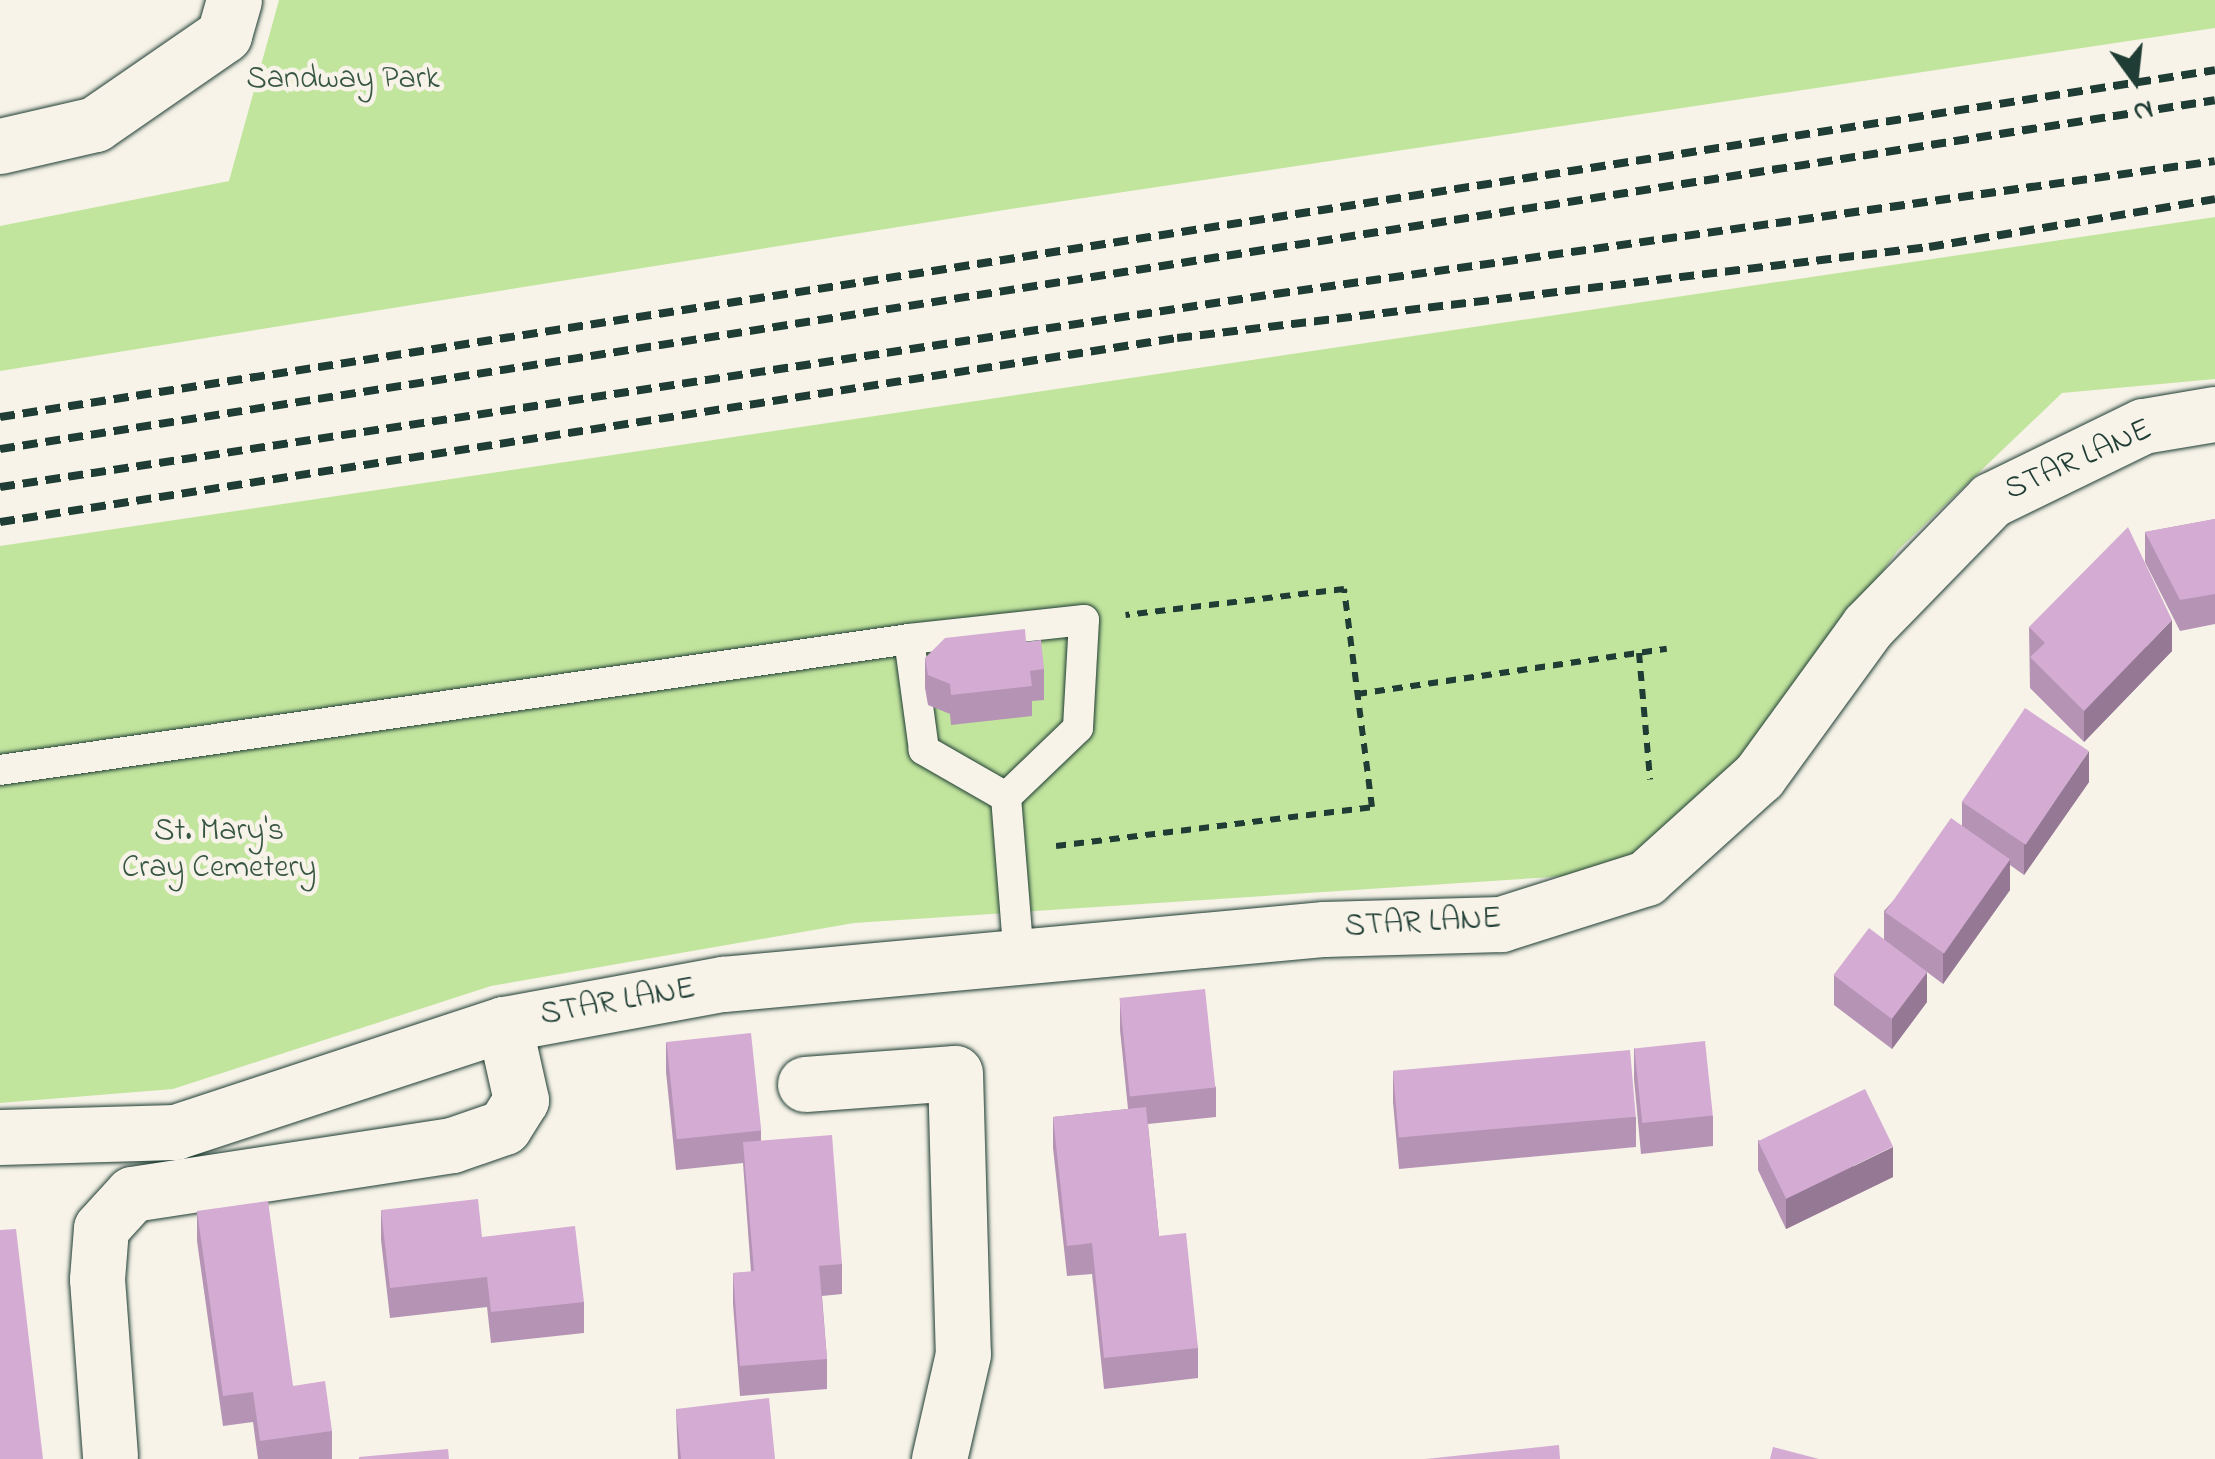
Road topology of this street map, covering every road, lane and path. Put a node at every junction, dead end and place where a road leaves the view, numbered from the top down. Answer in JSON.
{"nodes":[{"id":1,"x":234,"y":0,"type":"edge"},
{"id":2,"x":0,"y":146,"type":"edge"},
{"id":3,"x":2215,"y":414,"type":"edge"},
{"id":4,"x":1084,"y":620,"type":"junction"},
{"id":5,"x":909,"y":639,"type":"junction"},
{"id":6,"x":1667,"y":649,"type":"dead end"},
{"id":7,"x":1639,"y":653,"type":"junction"},
{"id":8,"x":1357,"y":694,"type":"junction"},
{"id":9,"x":0,"y":770,"type":"edge"},
{"id":10,"x":1650,"y":780,"type":"dead end"},
{"id":11,"x":1006,"y":797,"type":"junction"},
{"id":12,"x":1010,"y":851,"type":"junction"},
{"id":13,"x":1019,"y":956,"type":"junction"},
{"id":14,"x":504,"y":1024,"type":"junction"},
{"id":15,"x":805,"y":1084,"type":"dead end"},
{"id":16,"x":0,"y":1137,"type":"edge"},
{"id":17,"x":110,"y":1456,"type":"dead end"},
{"id":18,"x":938,"y":1459,"type":"edge"}],
"edges":[{"from":1,"to":2,"type":"street"},
{"from":3,"to":13,"type":"street","name":"STAR LANE"},
{"from":4,"to":5,"type":"lane"},
{"from":4,"to":8,"type":"path"},
{"from":4,"to":11,"type":"lane"},
{"from":5,"to":9,"type":"lane"},
{"from":5,"to":11,"type":"lane"},
{"from":6,"to":7,"type":"path"},
{"from":7,"to":8,"type":"path"},
{"from":7,"to":10,"type":"path"},
{"from":8,"to":12,"type":"path"},
{"from":11,"to":12,"type":"lane"},
{"from":12,"to":13,"type":"lane"},
{"from":13,"to":14,"type":"street","name":"STAR LANE"},
{"from":14,"to":16,"type":"street","name":"STAR LANE"},
{"from":14,"to":17,"type":"street","name":"STAR LANE"},
{"from":15,"to":18,"type":"street"}]}
